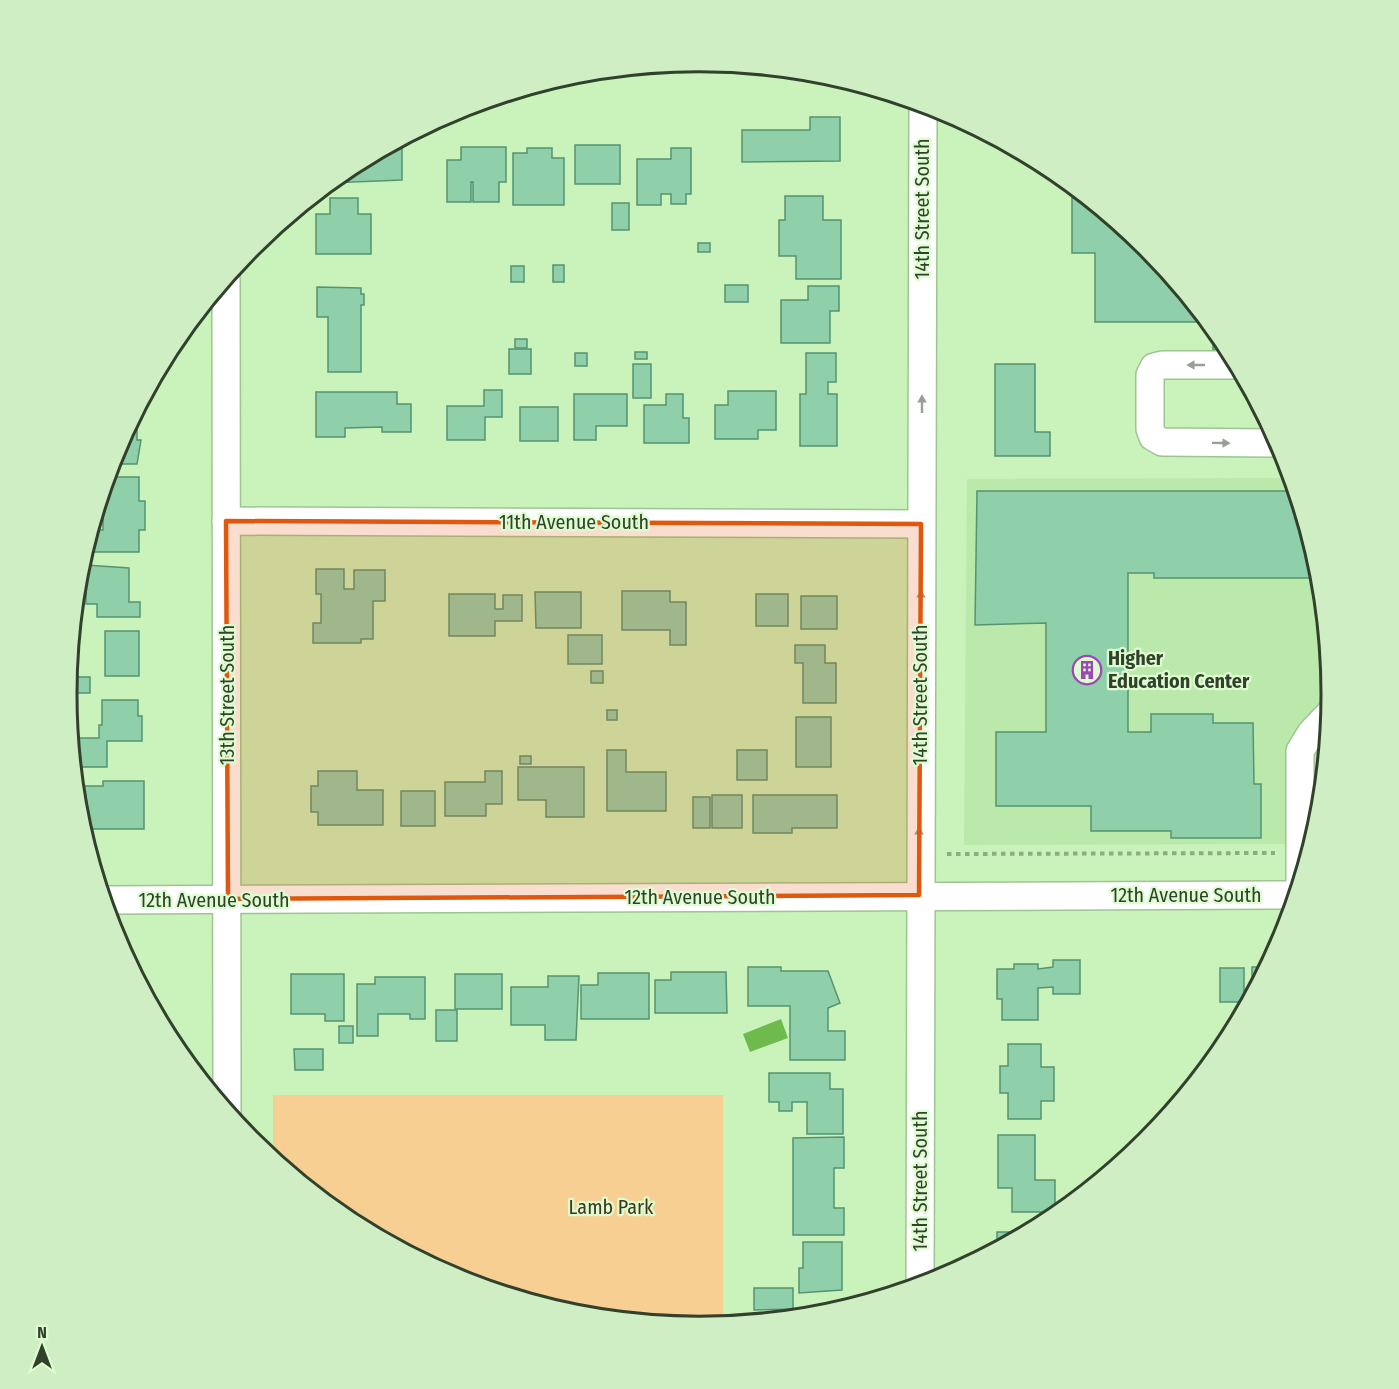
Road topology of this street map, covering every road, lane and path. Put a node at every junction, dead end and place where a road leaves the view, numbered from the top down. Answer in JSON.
{"nodes":[{"id":1,"x":923,"y":113,"type":"edge"},
{"id":2,"x":226,"y":290,"type":"edge"},
{"id":3,"x":1227,"y":365,"type":"edge"},
{"id":4,"x":1269,"y":443,"type":"edge"},
{"id":5,"x":226,"y":521,"type":"junction"},
{"id":6,"x":921,"y":524,"type":"junction"},
{"id":7,"x":1321,"y":722,"type":"edge"},
{"id":8,"x":1300,"y":852,"type":"junction"},
{"id":9,"x":919,"y":855,"type":"junction"},
{"id":10,"x":1300,"y":859,"type":"edge"},
{"id":11,"x":919,"y":895,"type":"junction"},
{"id":12,"x":1289,"y":895,"type":"edge"},
{"id":13,"x":228,"y":899,"type":"junction"},
{"id":14,"x":112,"y":900,"type":"edge"},
{"id":15,"x":227,"y":1100,"type":"edge"},
{"id":16,"x":920,"y":1277,"type":"edge"}],
"edges":[{"from":6,"to":1,"type":"street","name":"14th Street South","one_way":true},
{"from":2,"to":5,"type":"street","name":"13th Street South"},
{"from":3,"to":4,"type":"street","one_way":true},
{"from":5,"to":6,"type":"street","name":"11th Avenue South"},
{"from":5,"to":13,"type":"street","name":"13th Street South"},
{"from":9,"to":6,"type":"street","name":"14th Street South","one_way":true},
{"from":7,"to":8,"type":"street"},
{"from":8,"to":9,"type":"path"},
{"from":8,"to":10,"type":"street"},
{"from":9,"to":11,"type":"street","name":"14th Street South"},
{"from":11,"to":12,"type":"street","name":"12th Avenue South"},
{"from":11,"to":13,"type":"street","name":"12th Avenue South"},
{"from":11,"to":16,"type":"street","name":"14th Street South"},
{"from":13,"to":14,"type":"street","name":"12th Avenue South"},
{"from":13,"to":15,"type":"street","name":"13th Street South"}]}
